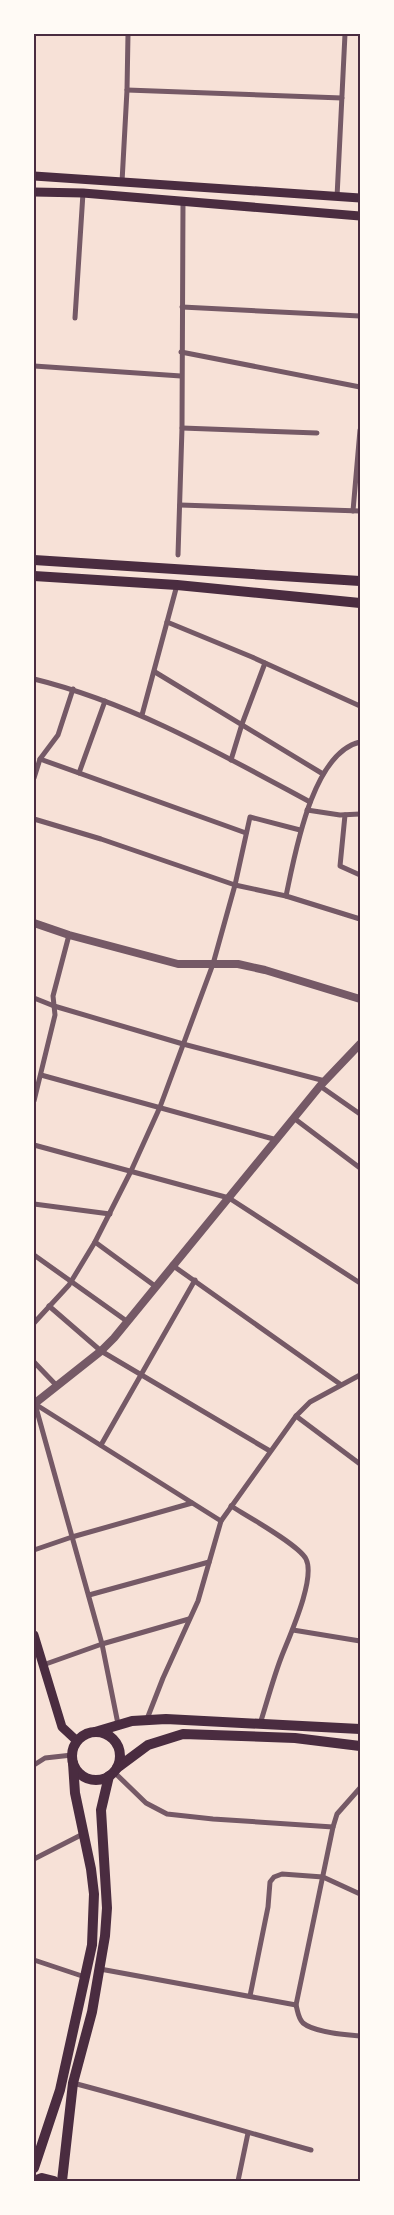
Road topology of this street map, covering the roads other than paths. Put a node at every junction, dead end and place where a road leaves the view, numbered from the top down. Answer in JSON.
{"nodes":[{"id":1,"x":128,"y":34,"type":"edge"},
{"id":2,"x":345,"y":34,"type":"edge"},
{"id":3,"x":127,"y":90,"type":"junction"},
{"id":4,"x":342,"y":98,"type":"junction"},
{"id":5,"x":34,"y":176,"type":"edge"},
{"id":6,"x":122,"y":182,"type":"junction"},
{"id":7,"x":34,"y":192,"type":"edge"},
{"id":8,"x":83,"y":193,"type":"junction"},
{"id":9,"x":337,"y":197,"type":"junction"},
{"id":10,"x":360,"y":198,"type":"edge"},
{"id":11,"x":183,"y":202,"type":"junction"},
{"id":12,"x":360,"y":216,"type":"edge"},
{"id":13,"x":182,"y":307,"type":"junction"},
{"id":14,"x":360,"y":316,"type":"edge"},
{"id":15,"x":75,"y":318,"type":"dead end"},
{"id":16,"x":181,"y":352,"type":"junction"},
{"id":17,"x":34,"y":366,"type":"edge"},
{"id":18,"x":181,"y":376,"type":"junction"},
{"id":19,"x":360,"y":387,"type":"edge"},
{"id":20,"x":182,"y":428,"type":"junction"},
{"id":21,"x":360,"y":430,"type":"edge"},
{"id":22,"x":317,"y":433,"type":"dead end"},
{"id":23,"x":358,"y":468,"type":"edge"},
{"id":24,"x":180,"y":505,"type":"junction"},
{"id":25,"x":353,"y":511,"type":"junction"},
{"id":26,"x":360,"y":511,"type":"edge"},
{"id":27,"x":178,"y":554,"type":"dead end"},
{"id":28,"x":34,"y":560,"type":"edge"},
{"id":29,"x":34,"y":576,"type":"edge"},
{"id":30,"x":360,"y":581,"type":"edge"},
{"id":31,"x":177,"y":585,"type":"junction"},
{"id":32,"x":360,"y":603,"type":"edge"},
{"id":33,"x":167,"y":622,"type":"junction"},
{"id":34,"x":265,"y":663,"type":"junction"},
{"id":35,"x":155,"y":672,"type":"junction"},
{"id":36,"x":34,"y":679,"type":"edge"},
{"id":37,"x":73,"y":688,"type":"junction"},
{"id":38,"x":105,"y":702,"type":"junction"},
{"id":39,"x":360,"y":706,"type":"edge"},
{"id":40,"x":142,"y":715,"type":"junction"},
{"id":41,"x":242,"y":724,"type":"junction"},
{"id":42,"x":360,"y":742,"type":"edge"},
{"id":43,"x":40,"y":759,"type":"junction"},
{"id":44,"x":231,"y":760,"type":"junction"},
{"id":45,"x":79,"y":773,"type":"junction"},
{"id":46,"x":323,"y":774,"type":"junction"},
{"id":47,"x":34,"y":778,"type":"edge"},
{"id":48,"x":310,"y":802,"type":"junction"},
{"id":49,"x":307,"y":810,"type":"junction"},
{"id":50,"x":360,"y":814,"type":"edge"},
{"id":51,"x":345,"y":815,"type":"junction"},
{"id":52,"x":34,"y":819,"type":"edge"},
{"id":53,"x":300,"y":830,"type":"junction"},
{"id":54,"x":246,"y":834,"type":"junction"},
{"id":55,"x":360,"y":875,"type":"edge"},
{"id":56,"x":236,"y":885,"type":"junction"},
{"id":57,"x":286,"y":896,"type":"junction"},
{"id":58,"x":360,"y":919,"type":"edge"},
{"id":59,"x":34,"y":923,"type":"edge"},
{"id":60,"x":69,"y":936,"type":"junction"},
{"id":61,"x":213,"y":964,"type":"junction"},
{"id":62,"x":34,"y":998,"type":"edge"},
{"id":63,"x":360,"y":998,"type":"edge"},
{"id":64,"x":54,"y":1006,"type":"junction"},
{"id":65,"x":182,"y":1044,"type":"junction"},
{"id":66,"x":360,"y":1044,"type":"edge"},
{"id":67,"x":41,"y":1075,"type":"junction"},
{"id":68,"x":322,"y":1084,"type":"junction"},
{"id":69,"x":34,"y":1101,"type":"edge"},
{"id":70,"x":160,"y":1108,"type":"junction"},
{"id":71,"x":360,"y":1114,"type":"edge"},
{"id":72,"x":295,"y":1119,"type":"junction"},
{"id":73,"x":277,"y":1140,"type":"junction"},
{"id":74,"x":34,"y":1146,"type":"edge"},
{"id":75,"x":360,"y":1168,"type":"edge"},
{"id":76,"x":131,"y":1171,"type":"junction"},
{"id":77,"x":229,"y":1198,"type":"junction"},
{"id":78,"x":34,"y":1204,"type":"edge"},
{"id":79,"x":110,"y":1214,"type":"junction"},
{"id":80,"x":95,"y":1242,"type":"junction"},
{"id":81,"x":34,"y":1255,"type":"edge"},
{"id":82,"x":172,"y":1265,"type":"junction"},
{"id":83,"x":195,"y":1280,"type":"junction"},
{"id":84,"x":71,"y":1282,"type":"junction"},
{"id":85,"x":360,"y":1283,"type":"edge"},
{"id":86,"x":155,"y":1286,"type":"junction"},
{"id":87,"x":49,"y":1306,"type":"junction"},
{"id":88,"x":34,"y":1322,"type":"edge"},
{"id":89,"x":128,"y":1322,"type":"junction"},
{"id":90,"x":102,"y":1351,"type":"junction"},
{"id":91,"x":34,"y":1362,"type":"edge"},
{"id":92,"x":142,"y":1375,"type":"junction"},
{"id":93,"x":360,"y":1375,"type":"edge"},
{"id":94,"x":340,"y":1384,"type":"junction"},
{"id":95,"x":57,"y":1386,"type":"junction"},
{"id":96,"x":34,"y":1404,"type":"edge"},
{"id":97,"x":296,"y":1416,"type":"junction"},
{"id":98,"x":101,"y":1446,"type":"junction"},
{"id":99,"x":270,"y":1451,"type":"junction"},
{"id":100,"x":360,"y":1464,"type":"edge"},
{"id":101,"x":192,"y":1503,"type":"junction"},
{"id":102,"x":231,"y":1506,"type":"junction"},
{"id":103,"x":221,"y":1521,"type":"junction"},
{"id":104,"x":72,"y":1537,"type":"junction"},
{"id":105,"x":34,"y":1550,"type":"edge"},
{"id":106,"x":208,"y":1562,"type":"junction"},
{"id":107,"x":89,"y":1595,"type":"junction"},
{"id":108,"x":190,"y":1620,"type":"junction"},
{"id":109,"x":293,"y":1630,"type":"junction"},
{"id":110,"x":34,"y":1635,"type":"edge"},
{"id":111,"x":360,"y":1641,"type":"edge"},
{"id":112,"x":102,"y":1644,"type":"junction"},
{"id":113,"x":36,"y":1655,"type":"edge"},
{"id":114,"x":42,"y":1665,"type":"junction"},
{"id":115,"x":147,"y":1720,"type":"junction"},
{"id":116,"x":118,"y":1724,"type":"junction"},
{"id":117,"x":260,"y":1724,"type":"junction"},
{"id":118,"x":360,"y":1729,"type":"edge"},
{"id":119,"x":95,"y":1732,"type":"junction"},
{"id":120,"x":77,"y":1741,"type":"junction"},
{"id":121,"x":360,"y":1746,"type":"edge"},
{"id":122,"x":72,"y":1759,"type":"junction"},
{"id":123,"x":34,"y":1765,"type":"edge"},
{"id":124,"x":113,"y":1772,"type":"junction"},
{"id":125,"x":360,"y":1788,"type":"edge"},
{"id":126,"x":333,"y":1827,"type":"junction"},
{"id":127,"x":83,"y":1834,"type":"junction"},
{"id":128,"x":34,"y":1859,"type":"edge"},
{"id":129,"x":323,"y":1877,"type":"junction"},
{"id":130,"x":360,"y":1894,"type":"edge"},
{"id":131,"x":34,"y":1960,"type":"edge"},
{"id":132,"x":100,"y":1969,"type":"junction"},
{"id":133,"x":86,"y":1977,"type":"junction"},
{"id":134,"x":250,"y":1996,"type":"junction"},
{"id":135,"x":296,"y":2005,"type":"junction"},
{"id":136,"x":360,"y":2036,"type":"edge"},
{"id":137,"x":73,"y":2083,"type":"junction"},
{"id":138,"x":248,"y":2133,"type":"junction"},
{"id":139,"x":311,"y":2150,"type":"dead end"},
{"id":140,"x":34,"y":2168,"type":"edge"},
{"id":141,"x":34,"y":2181,"type":"edge"},
{"id":142,"x":54,"y":2181,"type":"edge"},
{"id":143,"x":62,"y":2181,"type":"edge"},
{"id":144,"x":238,"y":2181,"type":"edge"}],
"edges":[{"from":1,"to":3,"type":"street"},
{"from":2,"to":4,"type":"street"},
{"from":3,"to":4,"type":"street"},
{"from":3,"to":6,"type":"street"},
{"from":4,"to":9,"type":"street"},
{"from":5,"to":6,"type":"main road"},
{"from":6,"to":9,"type":"main road"},
{"from":7,"to":8,"type":"main road"},
{"from":8,"to":11,"type":"main road"},
{"from":8,"to":15,"type":"street"},
{"from":9,"to":10,"type":"main road"},
{"from":11,"to":12,"type":"main road"},
{"from":11,"to":13,"type":"street"},
{"from":13,"to":14,"type":"street"},
{"from":13,"to":16,"type":"street"},
{"from":16,"to":18,"type":"street"},
{"from":16,"to":19,"type":"street"},
{"from":17,"to":18,"type":"street"},
{"from":18,"to":20,"type":"street"},
{"from":20,"to":22,"type":"street"},
{"from":20,"to":24,"type":"street"},
{"from":21,"to":23,"type":"street"},
{"from":23,"to":25,"type":"street"},
{"from":24,"to":25,"type":"street"},
{"from":24,"to":27,"type":"street"},
{"from":25,"to":26,"type":"street"},
{"from":28,"to":30,"type":"highway"},
{"from":29,"to":31,"type":"highway"},
{"from":31,"to":32,"type":"highway"},
{"from":31,"to":33,"type":"street"},
{"from":33,"to":34,"type":"street"},
{"from":33,"to":35,"type":"street"},
{"from":34,"to":39,"type":"street"},
{"from":34,"to":41,"type":"street"},
{"from":35,"to":40,"type":"street"},
{"from":35,"to":41,"type":"street"},
{"from":36,"to":37,"type":"street"},
{"from":37,"to":38,"type":"street"},
{"from":37,"to":43,"type":"street"},
{"from":38,"to":40,"type":"street"},
{"from":38,"to":45,"type":"street"},
{"from":40,"to":44,"type":"street"},
{"from":41,"to":44,"type":"street"},
{"from":41,"to":46,"type":"street"},
{"from":42,"to":46,"type":"street"},
{"from":43,"to":45,"type":"street"},
{"from":43,"to":47,"type":"street"},
{"from":44,"to":48,"type":"street"},
{"from":45,"to":54,"type":"street"},
{"from":46,"to":48,"type":"street"},
{"from":48,"to":49,"type":"street"},
{"from":49,"to":51,"type":"street"},
{"from":49,"to":53,"type":"street"},
{"from":50,"to":51,"type":"street"},
{"from":51,"to":55,"type":"street"},
{"from":52,"to":56,"type":"street"},
{"from":53,"to":54,"type":"street"},
{"from":53,"to":57,"type":"street"},
{"from":54,"to":56,"type":"street"},
{"from":56,"to":57,"type":"street"},
{"from":56,"to":61,"type":"street"},
{"from":57,"to":58,"type":"street"},
{"from":59,"to":60,"type":"street"},
{"from":60,"to":61,"type":"street"},
{"from":60,"to":64,"type":"street"},
{"from":61,"to":63,"type":"street"},
{"from":61,"to":65,"type":"street"},
{"from":62,"to":64,"type":"street"},
{"from":64,"to":65,"type":"street"},
{"from":64,"to":67,"type":"street"},
{"from":65,"to":68,"type":"street"},
{"from":65,"to":70,"type":"street"},
{"from":66,"to":68,"type":"street"},
{"from":67,"to":69,"type":"street"},
{"from":67,"to":70,"type":"street"},
{"from":68,"to":71,"type":"street"},
{"from":68,"to":72,"type":"street"},
{"from":70,"to":73,"type":"street"},
{"from":70,"to":76,"type":"street"},
{"from":72,"to":73,"type":"street"},
{"from":72,"to":75,"type":"street"},
{"from":73,"to":77,"type":"street"},
{"from":74,"to":76,"type":"street"},
{"from":76,"to":77,"type":"street"},
{"from":76,"to":79,"type":"street"},
{"from":77,"to":82,"type":"street"},
{"from":77,"to":85,"type":"street"},
{"from":78,"to":79,"type":"street"},
{"from":79,"to":80,"type":"street"},
{"from":80,"to":84,"type":"street"},
{"from":80,"to":86,"type":"street"},
{"from":81,"to":84,"type":"street"},
{"from":82,"to":83,"type":"street"},
{"from":82,"to":86,"type":"street"},
{"from":83,"to":92,"type":"street"},
{"from":83,"to":94,"type":"street"},
{"from":84,"to":87,"type":"street"},
{"from":84,"to":89,"type":"street"},
{"from":86,"to":89,"type":"street"},
{"from":87,"to":88,"type":"street"},
{"from":87,"to":90,"type":"street"},
{"from":89,"to":90,"type":"street"},
{"from":90,"to":92,"type":"street"},
{"from":90,"to":95,"type":"street"},
{"from":91,"to":95,"type":"street"},
{"from":92,"to":98,"type":"street"},
{"from":92,"to":99,"type":"street"},
{"from":93,"to":94,"type":"street"},
{"from":94,"to":97,"type":"street"},
{"from":95,"to":96,"type":"street"},
{"from":96,"to":98,"type":"street"},
{"from":96,"to":104,"type":"street"},
{"from":97,"to":99,"type":"street"},
{"from":97,"to":100,"type":"street"},
{"from":98,"to":101,"type":"street"},
{"from":99,"to":102,"type":"street"},
{"from":101,"to":103,"type":"street"},
{"from":101,"to":104,"type":"street"},
{"from":102,"to":103,"type":"street"},
{"from":102,"to":109,"type":"street"},
{"from":103,"to":106,"type":"street"},
{"from":104,"to":105,"type":"street"},
{"from":104,"to":107,"type":"street"},
{"from":106,"to":107,"type":"street"},
{"from":106,"to":108,"type":"street"},
{"from":107,"to":112,"type":"street"},
{"from":108,"to":112,"type":"street"},
{"from":108,"to":115,"type":"street"},
{"from":109,"to":111,"type":"street"},
{"from":109,"to":117,"type":"street"},
{"from":110,"to":113,"type":"main road"},
{"from":112,"to":114,"type":"street"},
{"from":112,"to":116,"type":"street"},
{"from":113,"to":114,"type":"main road"},
{"from":114,"to":120,"type":"main road"},
{"from":115,"to":116,"type":"highway"},
{"from":115,"to":117,"type":"highway"},
{"from":116,"to":119,"type":"highway"},
{"from":117,"to":118,"type":"highway"},
{"from":119,"to":120,"type":"highway"},
{"from":119,"to":124,"type":"highway"},
{"from":120,"to":122,"type":"highway"},
{"from":121,"to":124,"type":"highway"},
{"from":122,"to":123,"type":"street"},
{"from":122,"to":124,"type":"highway"},
{"from":122,"to":127,"type":"highway"},
{"from":124,"to":126,"type":"street"},
{"from":124,"to":132,"type":"highway"},
{"from":125,"to":126,"type":"street"},
{"from":126,"to":129,"type":"street"},
{"from":127,"to":128,"type":"street"},
{"from":127,"to":133,"type":"highway"},
{"from":129,"to":130,"type":"street"},
{"from":129,"to":134,"type":"street"},
{"from":129,"to":135,"type":"street"},
{"from":131,"to":133,"type":"street"},
{"from":132,"to":134,"type":"street"},
{"from":132,"to":137,"type":"highway"},
{"from":133,"to":140,"type":"highway"},
{"from":134,"to":135,"type":"street"},
{"from":135,"to":136,"type":"street"},
{"from":137,"to":138,"type":"street"},
{"from":137,"to":143,"type":"highway"},
{"from":138,"to":139,"type":"street"},
{"from":138,"to":144,"type":"street"},
{"from":141,"to":142,"type":"highway"}]}
